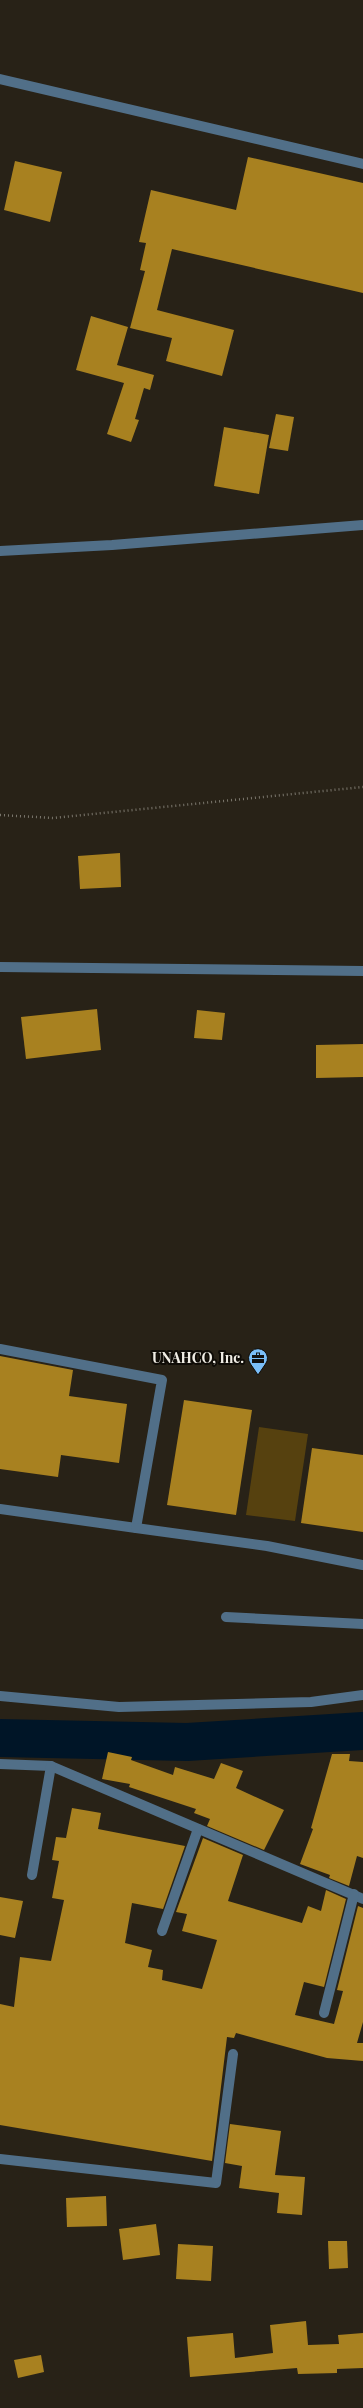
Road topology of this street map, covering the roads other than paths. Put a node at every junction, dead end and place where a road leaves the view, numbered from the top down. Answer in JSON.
{"nodes":[{"id":1,"x":0,"y":79,"type":"edge"},
{"id":2,"x":363,"y":164,"type":"edge"},
{"id":3,"x":363,"y":525,"type":"edge"},
{"id":4,"x":0,"y":551,"type":"edge"},
{"id":5,"x":0,"y":966,"type":"edge"},
{"id":6,"x":363,"y":971,"type":"edge"},
{"id":7,"x":0,"y":1349,"type":"edge"},
{"id":8,"x":0,"y":1509,"type":"edge"},
{"id":9,"x":136,"y":1528,"type":"junction"},
{"id":10,"x":363,"y":1566,"type":"edge"},
{"id":11,"x":226,"y":1617,"type":"dead end"},
{"id":12,"x":363,"y":1624,"type":"edge"},
{"id":13,"x":363,"y":1695,"type":"edge"},
{"id":14,"x":0,"y":1696,"type":"edge"},
{"id":15,"x":0,"y":1764,"type":"edge"},
{"id":16,"x":51,"y":1766,"type":"junction"},
{"id":17,"x":198,"y":1829,"type":"junction"},
{"id":18,"x":32,"y":1875,"type":"dead end"},
{"id":19,"x":354,"y":1894,"type":"junction"},
{"id":20,"x":363,"y":1899,"type":"edge"},
{"id":21,"x":162,"y":1931,"type":"dead end"},
{"id":22,"x":324,"y":2013,"type":"dead end"},
{"id":23,"x":233,"y":2054,"type":"dead end"},
{"id":24,"x":0,"y":2159,"type":"edge"}],
"edges":[{"from":1,"to":2,"type":"street"},
{"from":3,"to":4,"type":"street"},
{"from":5,"to":6,"type":"street"},
{"from":7,"to":9,"type":"street"},
{"from":8,"to":9,"type":"street"},
{"from":9,"to":10,"type":"street"},
{"from":11,"to":12,"type":"street"},
{"from":13,"to":14,"type":"street"},
{"from":15,"to":16,"type":"street"},
{"from":16,"to":17,"type":"street"},
{"from":16,"to":18,"type":"street"},
{"from":17,"to":19,"type":"street"},
{"from":17,"to":21,"type":"street"},
{"from":19,"to":20,"type":"street"},
{"from":19,"to":22,"type":"street"},
{"from":23,"to":24,"type":"street"}]}
